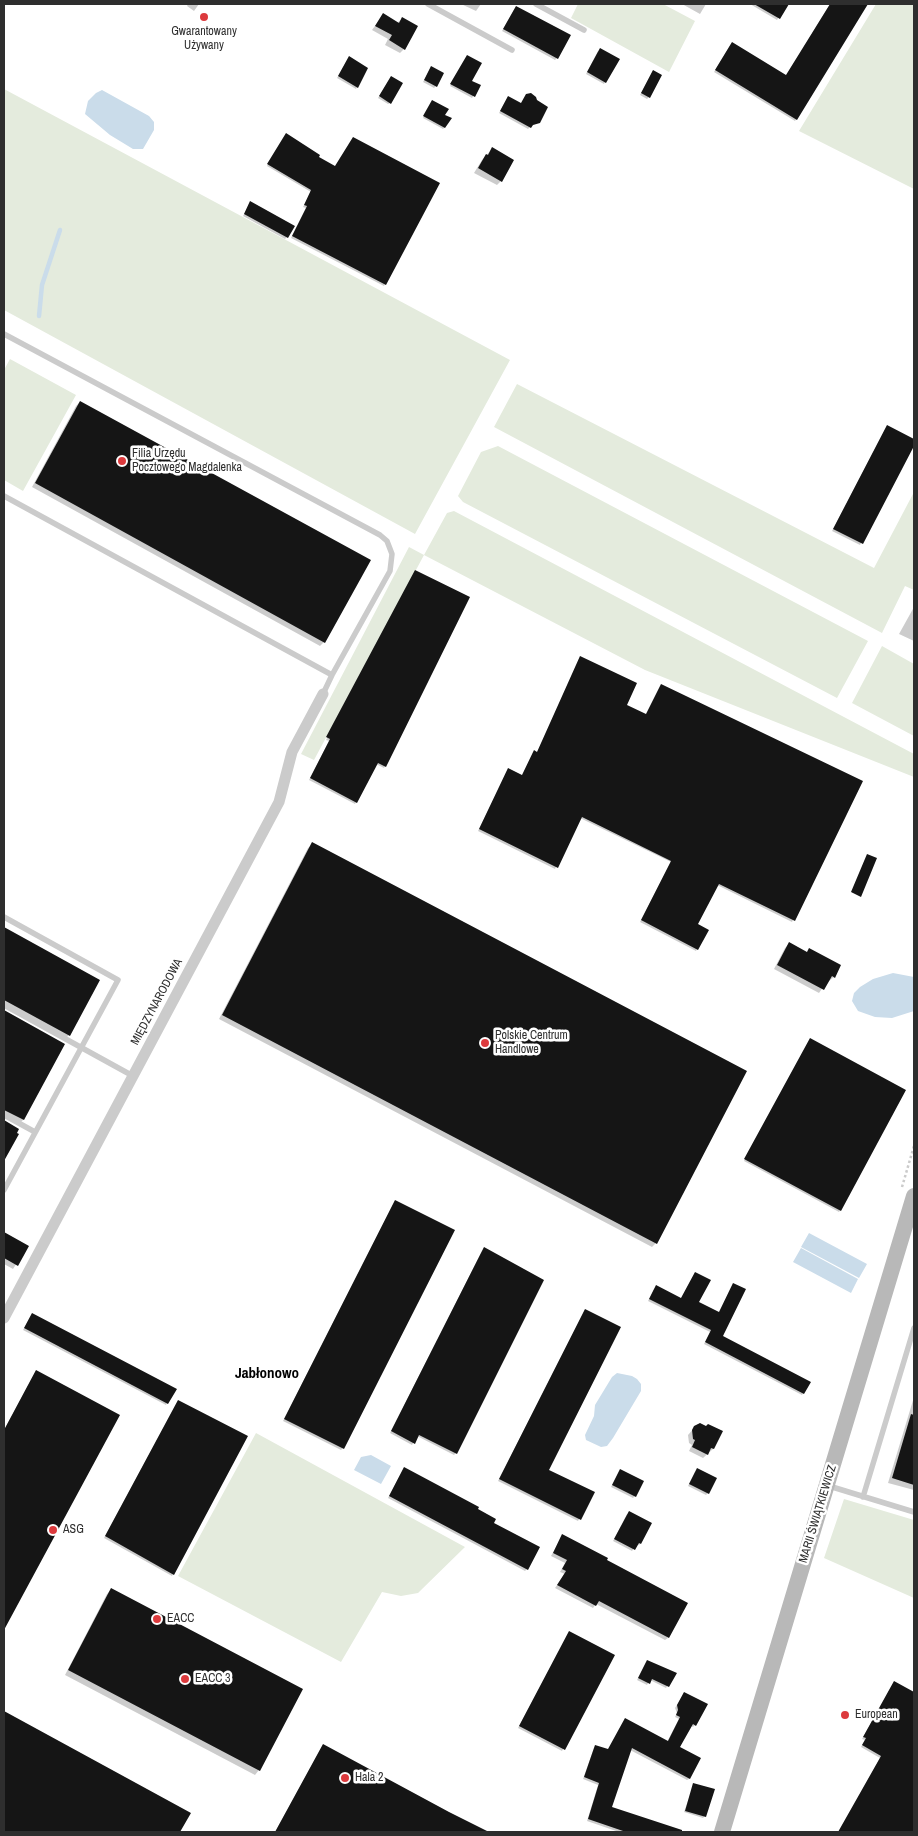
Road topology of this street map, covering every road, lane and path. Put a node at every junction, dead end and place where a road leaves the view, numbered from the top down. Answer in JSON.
{"nodes":[{"id":1,"x":428,"y":4,"type":"edge"},
{"id":2,"x":536,"y":4,"type":"edge"},
{"id":3,"x":584,"y":30,"type":"dead end"},
{"id":4,"x":512,"y":50,"type":"dead end"},
{"id":5,"x":4,"y":334,"type":"edge"},
{"id":6,"x":4,"y":496,"type":"edge"},
{"id":7,"x":332,"y":676,"type":"junction"},
{"id":8,"x":323,"y":694,"type":"joint"},
{"id":9,"x":4,"y":917,"type":"edge"},
{"id":10,"x":4,"y":1005,"type":"edge"},
{"id":11,"x":82,"y":1047,"type":"junction"},
{"id":12,"x":133,"y":1076,"type":"junction"},
{"id":13,"x":4,"y":1115,"type":"edge"},
{"id":14,"x":35,"y":1132,"type":"junction"},
{"id":15,"x":4,"y":1190,"type":"edge"},
{"id":16,"x":914,"y":1196,"type":"edge"},
{"id":17,"x":4,"y":1318,"type":"edge"},
{"id":18,"x":914,"y":1328,"type":"edge"},
{"id":19,"x":827,"y":1486,"type":"junction"},
{"id":20,"x":863,"y":1497,"type":"junction"},
{"id":21,"x":914,"y":1512,"type":"edge"},
{"id":22,"x":722,"y":1832,"type":"edge"}],
"edges":[{"from":1,"to":4,"type":"lane"},
{"from":2,"to":3,"type":"lane"},
{"from":5,"to":7,"type":"lane"},
{"from":6,"to":7,"type":"lane"},
{"from":7,"to":8,"type":"lane"},
{"from":8,"to":12,"type":"street","name":"MIĘDZYNARODOWA"},
{"from":9,"to":11,"type":"lane"},
{"from":10,"to":11,"type":"lane"},
{"from":11,"to":12,"type":"lane"},
{"from":11,"to":14,"type":"lane"},
{"from":12,"to":17,"type":"street","name":"MIĘDZYNARODOWA"},
{"from":13,"to":14,"type":"lane"},
{"from":14,"to":15,"type":"lane"},
{"from":16,"to":19,"type":"street","name":"MARII ŚWIĄTKIEWICZ"},
{"from":18,"to":20,"type":"lane"},
{"from":19,"to":20,"type":"lane"},
{"from":19,"to":22,"type":"street","name":"MARII ŚWIĄTKIEWICZ"},
{"from":20,"to":21,"type":"lane"}]}
